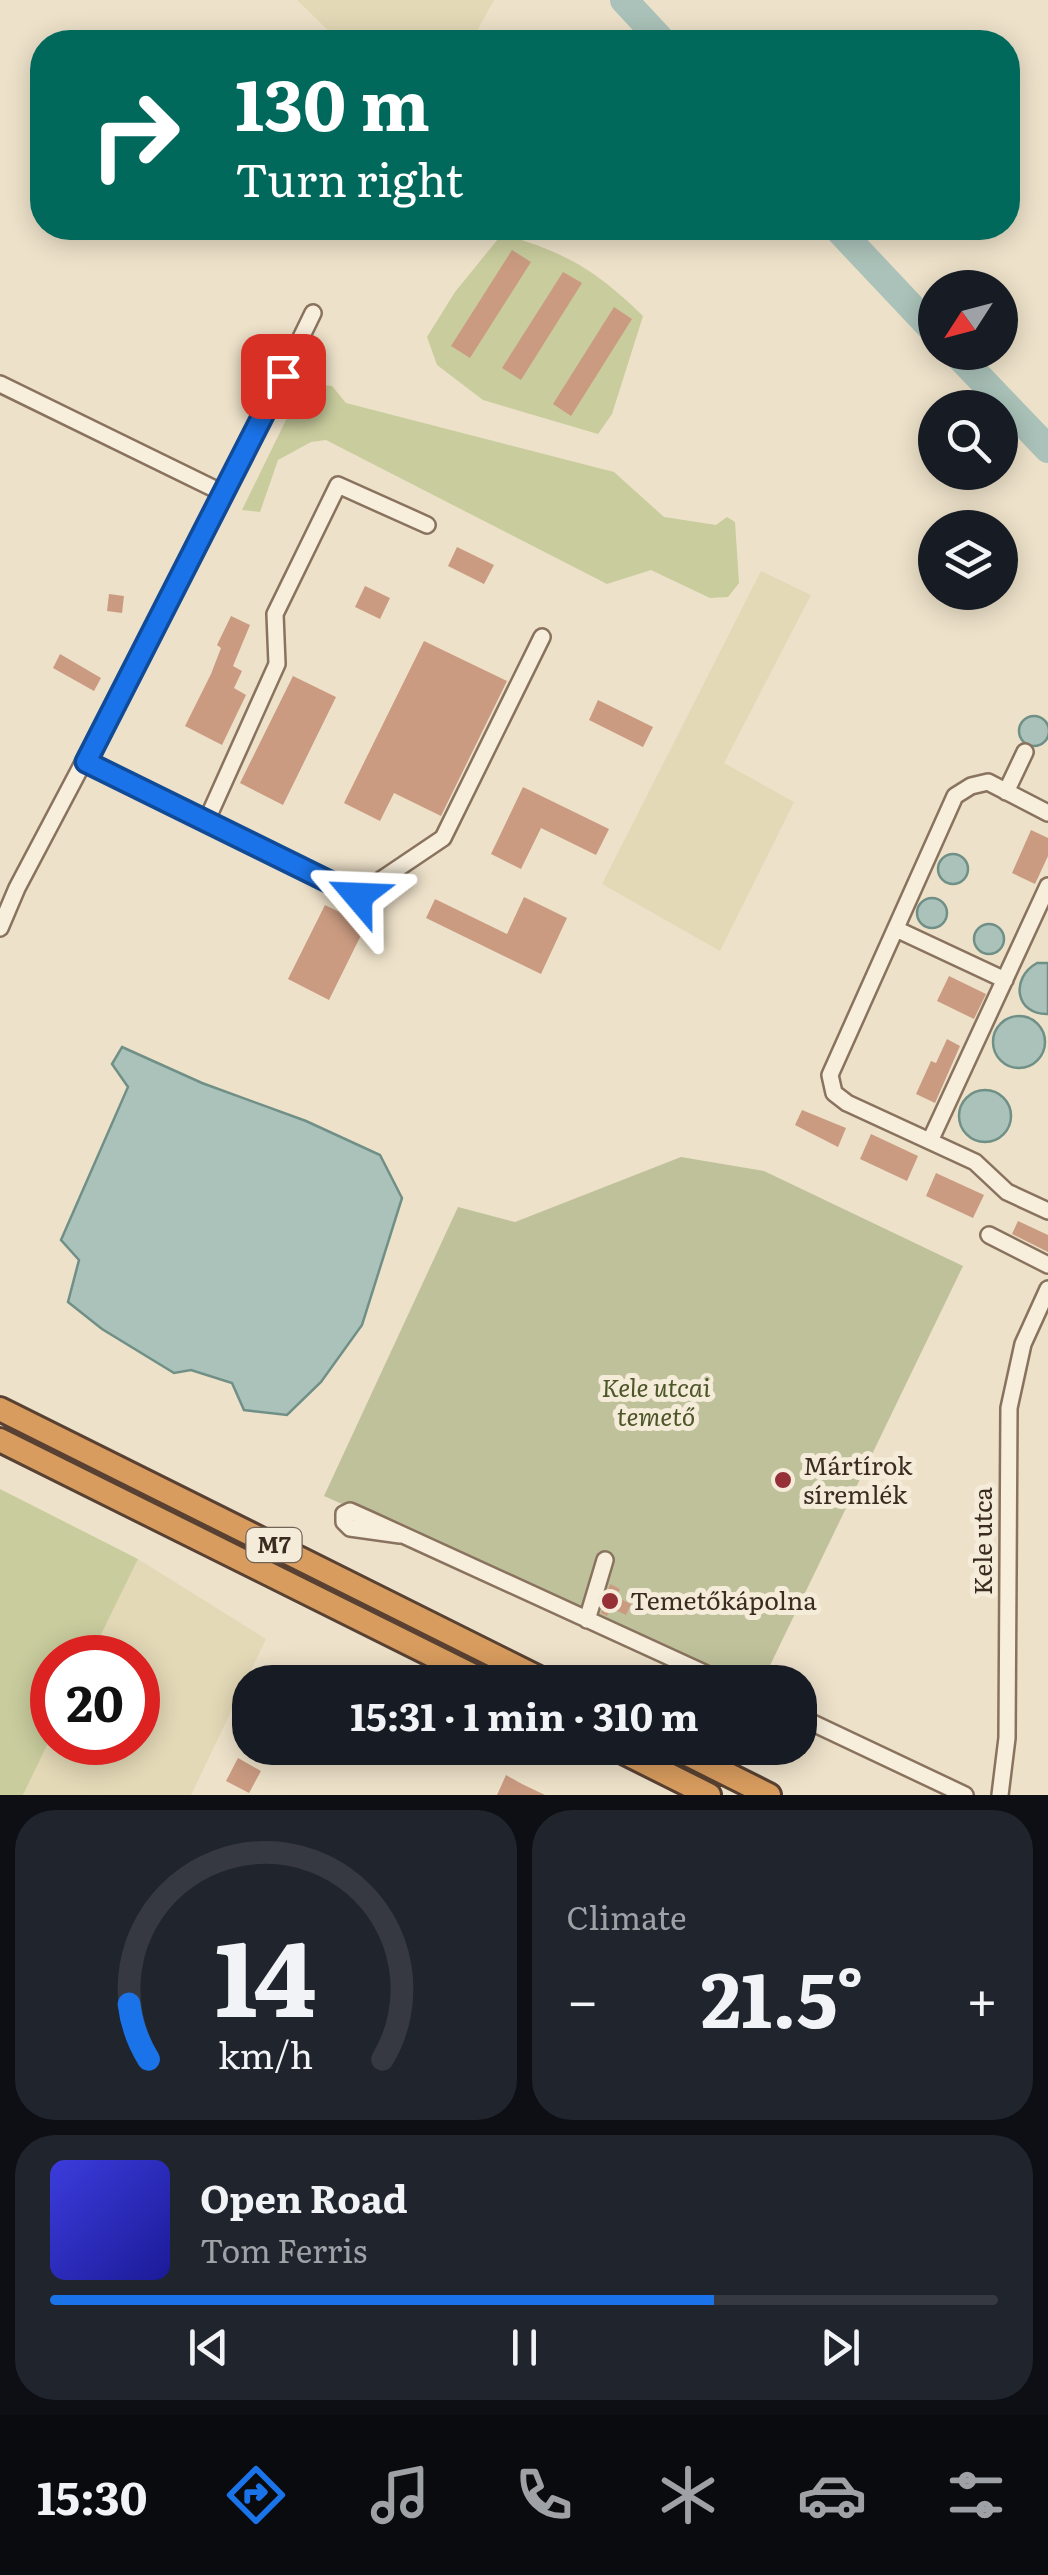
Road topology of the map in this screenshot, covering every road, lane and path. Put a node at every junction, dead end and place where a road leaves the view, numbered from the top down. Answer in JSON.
{"nodes":[{"id":1,"x":313,"y":313,"type":"dead end"},
{"id":2,"x":0,"y":384,"type":"edge"},
{"id":3,"x":225,"y":494,"type":"junction"},
{"id":4,"x":428,"y":525,"type":"dead end"},
{"id":5,"x":542,"y":636,"type":"dead end"},
{"id":6,"x":1025,"y":752,"type":"dead end"},
{"id":7,"x":86,"y":762,"type":"junction"},
{"id":8,"x":1006,"y":792,"type":"junction"},
{"id":9,"x":1048,"y":814,"type":"edge"},
{"id":10,"x":206,"y":822,"type":"junction"},
{"id":11,"x":1048,"y":886,"type":"edge"},
{"id":12,"x":0,"y":928,"type":"edge"},
{"id":13,"x":896,"y":929,"type":"junction"},
{"id":14,"x":1005,"y":980,"type":"junction"},
{"id":15,"x":930,"y":1141,"type":"junction"},
{"id":16,"x":1045,"y":1204,"type":"edge"},
{"id":17,"x":989,"y":1235,"type":"dead end"},
{"id":18,"x":1048,"y":1265,"type":"edge"},
{"id":19,"x":1047,"y":1291,"type":"edge"},
{"id":20,"x":0,"y":1410,"type":"edge"},
{"id":21,"x":0,"y":1440,"type":"edge"},
{"id":22,"x":400,"y":1536,"type":"dead end"},
{"id":23,"x":605,"y":1560,"type":"dead end"},
{"id":24,"x":587,"y":1620,"type":"junction"},
{"id":25,"x":452,"y":1665,"type":"edge"},
{"id":26,"x":513,"y":1665,"type":"edge"},
{"id":27,"x":686,"y":1665,"type":"edge"},
{"id":28,"x":817,"y":1725,"type":"edge"},
{"id":29,"x":649,"y":1765,"type":"edge"},
{"id":30,"x":709,"y":1765,"type":"edge"},
{"id":31,"x":710,"y":1795,"type":"edge"},
{"id":32,"x":769,"y":1795,"type":"edge"},
{"id":33,"x":965,"y":1795,"type":"edge"},
{"id":34,"x":1000,"y":1795,"type":"edge"}],
"edges":[{"from":1,"to":3,"type":"street"},
{"from":2,"to":3,"type":"street"},
{"from":3,"to":7,"type":"street"},
{"from":4,"to":10,"type":"street"},
{"from":5,"to":10,"type":"street"},
{"from":6,"to":8,"type":"street"},
{"from":7,"to":10,"type":"street"},
{"from":7,"to":12,"type":"street"},
{"from":8,"to":9,"type":"street"},
{"from":8,"to":13,"type":"street"},
{"from":11,"to":14,"type":"street"},
{"from":13,"to":14,"type":"street"},
{"from":13,"to":15,"type":"street"},
{"from":14,"to":15,"type":"street"},
{"from":15,"to":16,"type":"street"},
{"from":17,"to":18,"type":"street"},
{"from":19,"to":34,"type":"street","name":"Kele utca"},
{"from":20,"to":26,"type":"highway","number":"M7"},
{"from":21,"to":25,"type":"highway","number":"M7"},
{"from":22,"to":24,"type":"street"},
{"from":23,"to":24,"type":"street"},
{"from":24,"to":27,"type":"street"},
{"from":28,"to":33,"type":"street"},
{"from":29,"to":31,"type":"highway"},
{"from":30,"to":32,"type":"highway"}]}
